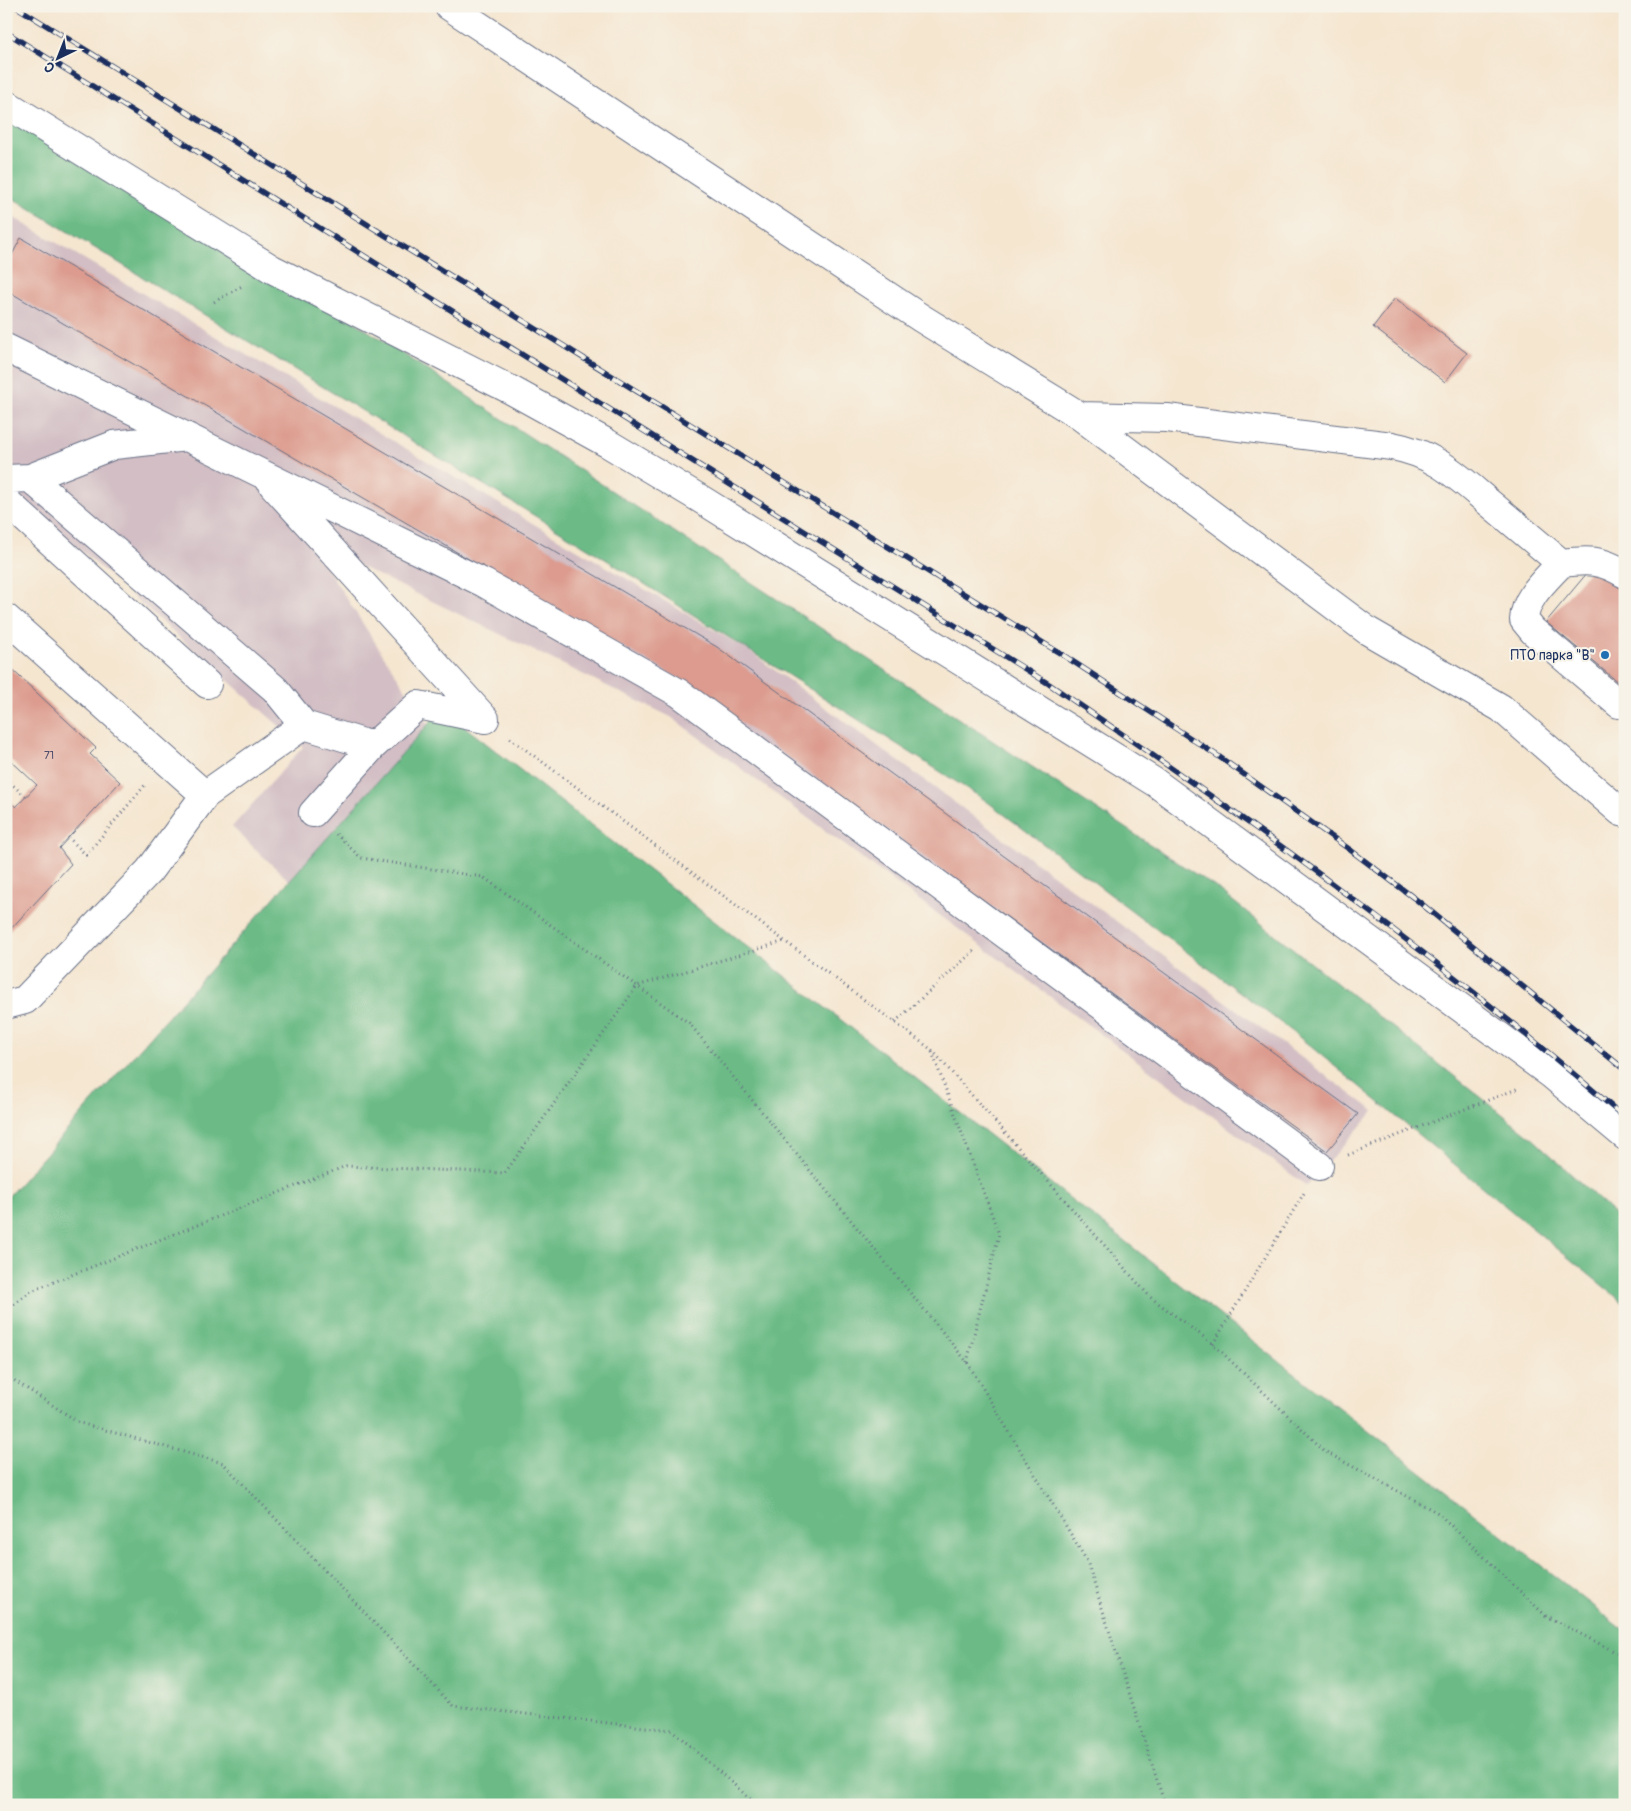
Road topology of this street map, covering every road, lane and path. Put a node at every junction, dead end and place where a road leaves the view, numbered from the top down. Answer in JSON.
{"nodes":[{"id":1,"x":449,"y":6,"type":"edge"},
{"id":2,"x":6,"y":104,"type":"edge"},
{"id":3,"x":6,"y":348,"type":"edge"},
{"id":4,"x":1080,"y":416,"type":"junction"},
{"id":5,"x":187,"y":437,"type":"junction"},
{"id":6,"x":262,"y":474,"type":"junction"},
{"id":7,"x":18,"y":478,"type":"edge"},
{"id":8,"x":6,"y":501,"type":"edge"},
{"id":9,"x":1561,"y":563,"type":"junction"},
{"id":10,"x":1625,"y":574,"type":"edge"},
{"id":11,"x":6,"y":618,"type":"edge"},
{"id":12,"x":208,"y":684,"type":"dead end"},
{"id":13,"x":1619,"y":704,"type":"dead end"},
{"id":14,"x":485,"y":719,"type":"junction"},
{"id":15,"x":304,"y":725,"type":"junction"},
{"id":16,"x":373,"y":746,"type":"junction"},
{"id":17,"x":166,"y":761,"type":"junction"},
{"id":18,"x":6,"y":779,"type":"edge"},
{"id":19,"x":205,"y":795,"type":"junction"},
{"id":20,"x":26,"y":797,"type":"dead end"},
{"id":21,"x":1625,"y":813,"type":"edge"},
{"id":22,"x":313,"y":814,"type":"dead end"},
{"id":23,"x":68,"y":837,"type":"dead end"},
{"id":24,"x":361,"y":858,"type":"dead end"},
{"id":25,"x":998,"y":929,"type":"junction"},
{"id":26,"x":785,"y":941,"type":"junction"},
{"id":27,"x":636,"y":986,"type":"junction"},
{"id":28,"x":6,"y":1005,"type":"edge"},
{"id":29,"x":895,"y":1022,"type":"junction"},
{"id":30,"x":932,"y":1050,"type":"junction"},
{"id":31,"x":1552,"y":1075,"type":"junction"},
{"id":32,"x":1625,"y":1136,"type":"edge"},
{"id":33,"x":1319,"y":1166,"type":"junction"},
{"id":34,"x":6,"y":1310,"type":"edge"},
{"id":35,"x":1213,"y":1344,"type":"junction"},
{"id":36,"x":967,"y":1362,"type":"junction"},
{"id":37,"x":6,"y":1375,"type":"edge"},
{"id":38,"x":1625,"y":1657,"type":"edge"},
{"id":39,"x":757,"y":1805,"type":"edge"},
{"id":40,"x":1165,"y":1805,"type":"edge"}],
"edges":[{"from":1,"to":4,"type":"lane"},
{"from":2,"to":31,"type":"lane"},
{"from":3,"to":5,"type":"lane"},
{"from":4,"to":9,"type":"lane"},
{"from":4,"to":21,"type":"lane"},
{"from":5,"to":6,"type":"lane"},
{"from":5,"to":7,"type":"lane"},
{"from":6,"to":14,"type":"lane"},
{"from":6,"to":25,"type":"lane"},
{"from":7,"to":15,"type":"lane"},
{"from":8,"to":12,"type":"lane"},
{"from":9,"to":10,"type":"lane"},
{"from":9,"to":13,"type":"lane"},
{"from":11,"to":17,"type":"lane"},
{"from":14,"to":16,"type":"lane"},
{"from":14,"to":26,"type":"path"},
{"from":15,"to":16,"type":"lane"},
{"from":15,"to":19,"type":"lane"},
{"from":16,"to":22,"type":"lane"},
{"from":17,"to":19,"type":"lane"},
{"from":17,"to":23,"type":"path"},
{"from":18,"to":20,"type":"path"},
{"from":19,"to":28,"type":"lane"},
{"from":24,"to":27,"type":"path"},
{"from":25,"to":29,"type":"path"},
{"from":25,"to":33,"type":"lane"},
{"from":26,"to":27,"type":"path"},
{"from":26,"to":29,"type":"path"},
{"from":27,"to":34,"type":"path"},
{"from":27,"to":36,"type":"path"},
{"from":29,"to":30,"type":"path"},
{"from":30,"to":35,"type":"path"},
{"from":30,"to":36,"type":"path"},
{"from":31,"to":32,"type":"lane"},
{"from":31,"to":33,"type":"path"},
{"from":33,"to":35,"type":"path"},
{"from":35,"to":38,"type":"path"},
{"from":36,"to":40,"type":"path"},
{"from":37,"to":39,"type":"path"}]}
